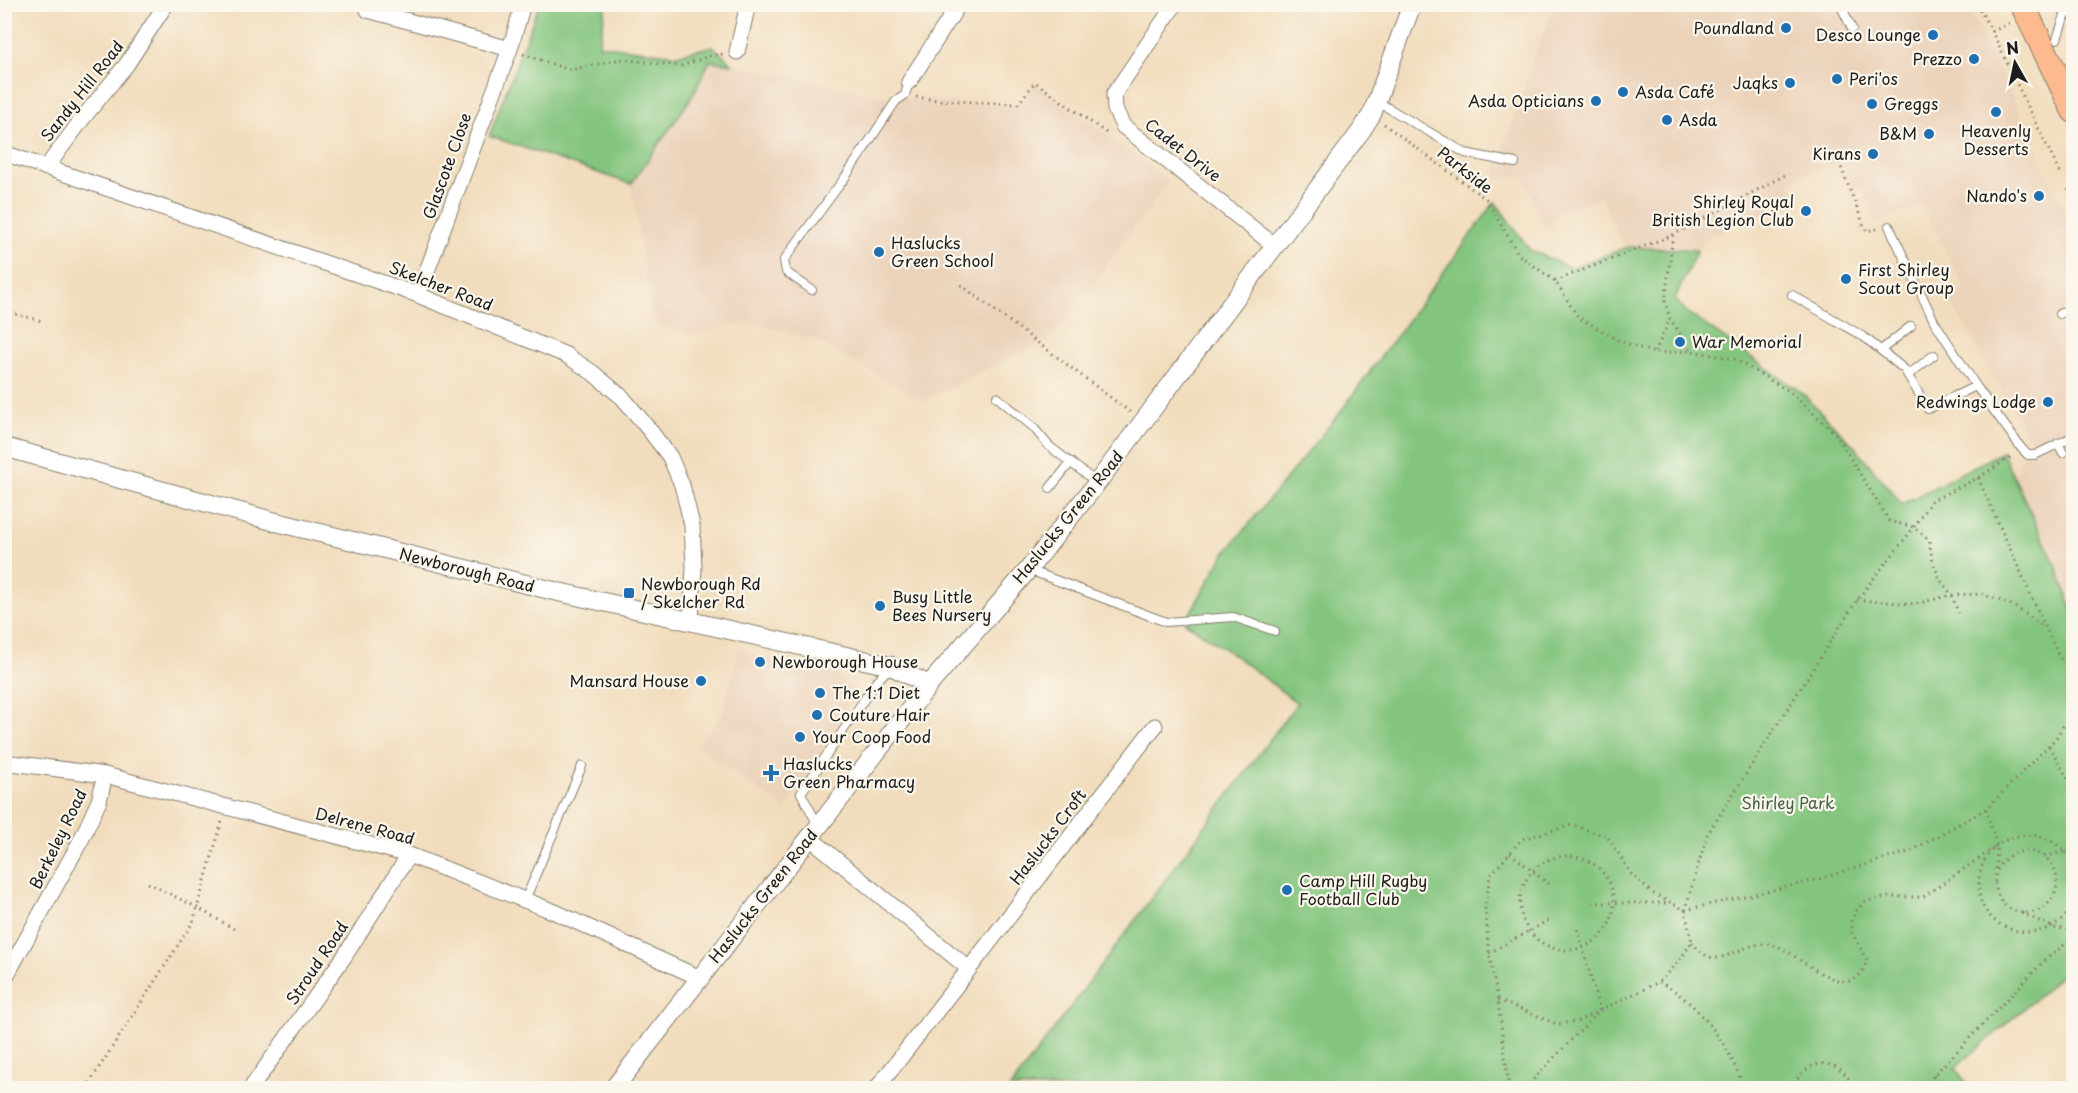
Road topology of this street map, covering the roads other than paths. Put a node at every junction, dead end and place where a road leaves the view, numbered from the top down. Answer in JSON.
{"nodes":[{"id":1,"x":166,"y":4,"type":"edge"},
{"id":2,"x":523,"y":4,"type":"edge"},
{"id":3,"x":748,"y":4,"type":"edge"},
{"id":4,"x":959,"y":4,"type":"edge"},
{"id":5,"x":1175,"y":4,"type":"edge"},
{"id":6,"x":1412,"y":4,"type":"edge"},
{"id":7,"x":1840,"y":4,"type":"edge"},
{"id":8,"x":2022,"y":4,"type":"edge"},
{"id":9,"x":2040,"y":4,"type":"edge"},
{"id":10,"x":2068,"y":5,"type":"edge"},
{"id":11,"x":368,"y":10,"type":"dead end"},
{"id":12,"x":2073,"y":18,"type":"edge"},
{"id":13,"x":1852,"y":29,"type":"dead end"},
{"id":14,"x":2057,"y":39,"type":"junction"},
{"id":15,"x":510,"y":49,"type":"junction"},
{"id":16,"x":737,"y":52,"type":"road end"},
{"id":17,"x":2073,"y":74,"type":"edge"},
{"id":18,"x":907,"y":89,"type":"joint"},
{"id":19,"x":1374,"y":108,"type":"junction"},
{"id":20,"x":2073,"y":111,"type":"edge"},
{"id":21,"x":4,"y":153,"type":"edge"},
{"id":22,"x":1515,"y":163,"type":"dead end"},
{"id":23,"x":46,"y":168,"type":"junction"},
{"id":24,"x":1889,"y":226,"type":"road end"},
{"id":25,"x":1275,"y":246,"type":"junction"},
{"id":26,"x":812,"y":290,"type":"dead end"},
{"id":27,"x":418,"y":295,"type":"junction"},
{"id":28,"x":1792,"y":295,"type":"dead end"},
{"id":29,"x":2073,"y":307,"type":"edge"},
{"id":30,"x":2059,"y":314,"type":"dead end"},
{"id":31,"x":1911,"y":326,"type":"dead end"},
{"id":32,"x":1881,"y":350,"type":"junction"},
{"id":33,"x":1934,"y":355,"type":"dead end"},
{"id":34,"x":1908,"y":375,"type":"junction"},
{"id":35,"x":1976,"y":386,"type":"junction"},
{"id":36,"x":997,"y":397,"type":"dead end"},
{"id":37,"x":2073,"y":436,"type":"edge"},
{"id":38,"x":2058,"y":443,"type":"junction"},
{"id":39,"x":4,"y":447,"type":"edge"},
{"id":40,"x":2063,"y":453,"type":"dead end"},
{"id":41,"x":1071,"y":462,"type":"junction"},
{"id":42,"x":1097,"y":483,"type":"junction"},
{"id":43,"x":1050,"y":488,"type":"dead end"},
{"id":44,"x":1028,"y":570,"type":"junction"},
{"id":45,"x":691,"y":620,"type":"junction"},
{"id":46,"x":1275,"y":631,"type":"dead end"},
{"id":47,"x":891,"y":666,"type":"junction"},
{"id":48,"x":929,"y":685,"type":"junction"},
{"id":49,"x":1155,"y":726,"type":"dead end"},
{"id":50,"x":4,"y":762,"type":"edge"},
{"id":51,"x":582,"y":766,"type":"dead end"},
{"id":52,"x":105,"y":775,"type":"junction"},
{"id":53,"x":813,"y":831,"type":"junction"},
{"id":54,"x":409,"y":855,"type":"junction"},
{"id":55,"x":525,"y":900,"type":"junction"},
{"id":56,"x":969,"y":969,"type":"junction"},
{"id":57,"x":700,"y":978,"type":"junction"},
{"id":58,"x":4,"y":980,"type":"edge"},
{"id":59,"x":251,"y":1089,"type":"edge"},
{"id":60,"x":614,"y":1089,"type":"edge"},
{"id":61,"x":877,"y":1089,"type":"edge"}],
"edges":[{"from":1,"to":23,"type":"street","name":"Sandy Hill Road"},
{"from":2,"to":15,"type":"street","name":"Glascote Close"},
{"from":3,"to":16,"type":"street"},
{"from":4,"to":18,"type":"street"},
{"from":5,"to":25,"type":"street","name":"Cadet Drive"},
{"from":6,"to":19,"type":"street","name":"Haslucks Green Road"},
{"from":7,"to":13,"type":"lane"},
{"from":8,"to":20,"type":"highway"},
{"from":9,"to":14,"type":"highway"},
{"from":10,"to":12,"type":"lane"},
{"from":10,"to":14,"type":"lane"},
{"from":11,"to":15,"type":"street"},
{"from":14,"to":17,"type":"highway"},
{"from":15,"to":27,"type":"street","name":"Glascote Close"},
{"from":18,"to":26,"type":"lane"},
{"from":19,"to":22,"type":"lane"},
{"from":19,"to":25,"type":"street","name":"Haslucks Green Road"},
{"from":21,"to":23,"type":"street","name":"Skelcher Road"},
{"from":23,"to":27,"type":"street","name":"Skelcher Road"},
{"from":24,"to":35,"type":"lane"},
{"from":25,"to":42,"type":"street","name":"Haslucks Green Road"},
{"from":27,"to":45,"type":"street","name":"Skelcher Road"},
{"from":28,"to":32,"type":"lane"},
{"from":29,"to":30,"type":"lane"},
{"from":31,"to":32,"type":"lane"},
{"from":32,"to":34,"type":"lane"},
{"from":33,"to":34,"type":"lane"},
{"from":34,"to":35,"type":"lane"},
{"from":35,"to":38,"type":"lane"},
{"from":36,"to":41,"type":"lane"},
{"from":37,"to":38,"type":"lane"},
{"from":38,"to":40,"type":"lane"},
{"from":39,"to":45,"type":"street","name":"Newborough Road"},
{"from":41,"to":42,"type":"lane"},
{"from":41,"to":43,"type":"lane"},
{"from":42,"to":44,"type":"street","name":"Haslucks Green Road"},
{"from":44,"to":46,"type":"lane"},
{"from":44,"to":48,"type":"street","name":"Haslucks Green Road"},
{"from":45,"to":47,"type":"street","name":"Newborough Road"},
{"from":47,"to":48,"type":"street","name":"Newborough Road"},
{"from":47,"to":53,"type":"lane"},
{"from":48,"to":53,"type":"street","name":"Haslucks Green Road"},
{"from":49,"to":56,"type":"street","name":"Haslucks Croft"},
{"from":50,"to":52,"type":"street","name":"Delrene Road"},
{"from":51,"to":55,"type":"lane"},
{"from":52,"to":54,"type":"street","name":"Delrene Road"},
{"from":52,"to":58,"type":"street","name":"Berkeley Road"},
{"from":53,"to":56,"type":"street"},
{"from":53,"to":57,"type":"street","name":"Haslucks Green Road"},
{"from":54,"to":55,"type":"street","name":"Delrene Road"},
{"from":54,"to":59,"type":"street","name":"Stroud Road"},
{"from":55,"to":57,"type":"street","name":"Delrene Road"},
{"from":56,"to":61,"type":"street","name":"Haslucks Croft"},
{"from":57,"to":60,"type":"street","name":"Haslucks Green Road"}]}
